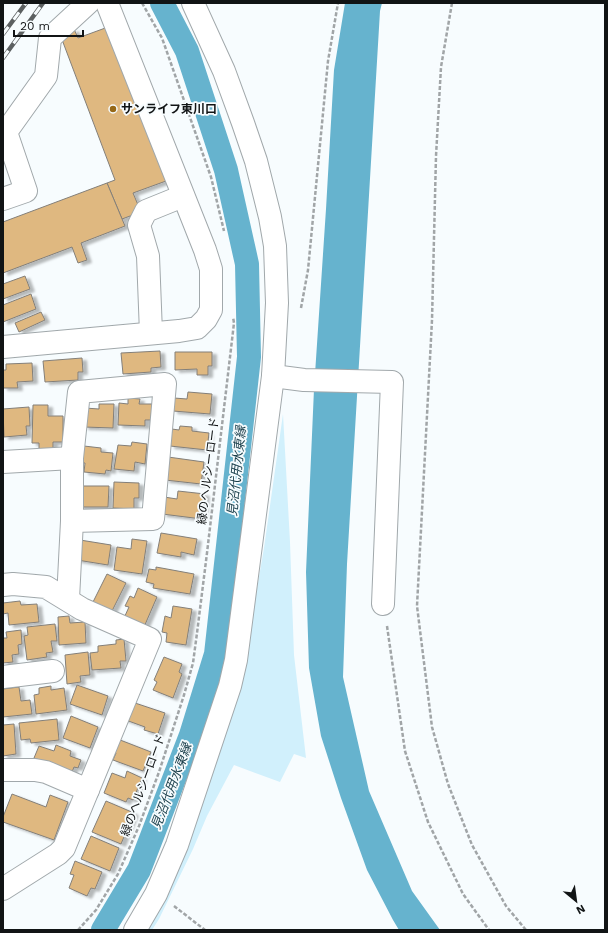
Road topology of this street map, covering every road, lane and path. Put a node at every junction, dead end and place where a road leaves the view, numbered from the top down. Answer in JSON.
{"nodes":[{"id":1,"x":88,"y":3,"type":"edge"},
{"id":2,"x":107,"y":3,"type":"edge"},
{"id":3,"x":142,"y":3,"type":"edge"},
{"id":4,"x":193,"y":3,"type":"edge"},
{"id":5,"x":338,"y":3,"type":"edge"},
{"id":6,"x":452,"y":3,"type":"edge"},
{"id":7,"x":183,"y":196,"type":"junction"},
{"id":8,"x":3,"y":199,"type":"edge"},
{"id":9,"x":225,"y":236,"type":"dead end"},
{"id":10,"x":301,"y":309,"type":"dead end"},
{"id":11,"x":233,"y":316,"type":"dead end"},
{"id":12,"x":151,"y":334,"type":"junction"},
{"id":13,"x":3,"y":347,"type":"edge"},
{"id":14,"x":273,"y":376,"type":"junction"},
{"id":15,"x":72,"y":458,"type":"junction"},
{"id":16,"x":3,"y":462,"type":"edge"},
{"id":17,"x":72,"y":521,"type":"junction"},
{"id":18,"x":3,"y":585,"type":"edge"},
{"id":19,"x":68,"y":599,"type":"junction"},
{"id":20,"x":383,"y":604,"type":"joint"},
{"id":21,"x":53,"y":671,"type":"dead end"},
{"id":22,"x":3,"y":677,"type":"edge"},
{"id":23,"x":3,"y":770,"type":"edge"},
{"id":24,"x":88,"y":790,"type":"junction"},
{"id":25,"x":3,"y":889,"type":"edge"},
{"id":26,"x":156,"y":894,"type":"junction"},
{"id":27,"x":78,"y":930,"type":"edge"},
{"id":28,"x":135,"y":930,"type":"edge"},
{"id":29,"x":205,"y":930,"type":"edge"},
{"id":30,"x":489,"y":930,"type":"edge"},
{"id":31,"x":526,"y":930,"type":"edge"}],
"edges":[{"from":1,"to":8,"type":"street"},
{"from":2,"to":7,"type":"street"},
{"from":3,"to":9,"type":"path"},
{"from":4,"to":14,"type":"street"},
{"from":5,"to":10,"type":"path"},
{"from":6,"to":31,"type":"path"},
{"from":7,"to":12,"type":"street"},
{"from":7,"to":12,"type":"street"},
{"from":11,"to":27,"type":"path","name":"緑のヘルシーロード"},
{"from":12,"to":13,"type":"street"},
{"from":14,"to":20,"type":"street"},
{"from":14,"to":26,"type":"street"},
{"from":15,"to":16,"type":"street"},
{"from":15,"to":17,"type":"street"},
{"from":15,"to":17,"type":"street"},
{"from":17,"to":19,"type":"street"},
{"from":18,"to":19,"type":"street"},
{"from":19,"to":24,"type":"street"},
{"from":20,"to":30,"type":"path"},
{"from":21,"to":22,"type":"street"},
{"from":23,"to":24,"type":"street"},
{"from":24,"to":25,"type":"street"},
{"from":26,"to":28,"type":"street"},
{"from":26,"to":29,"type":"path"}]}
